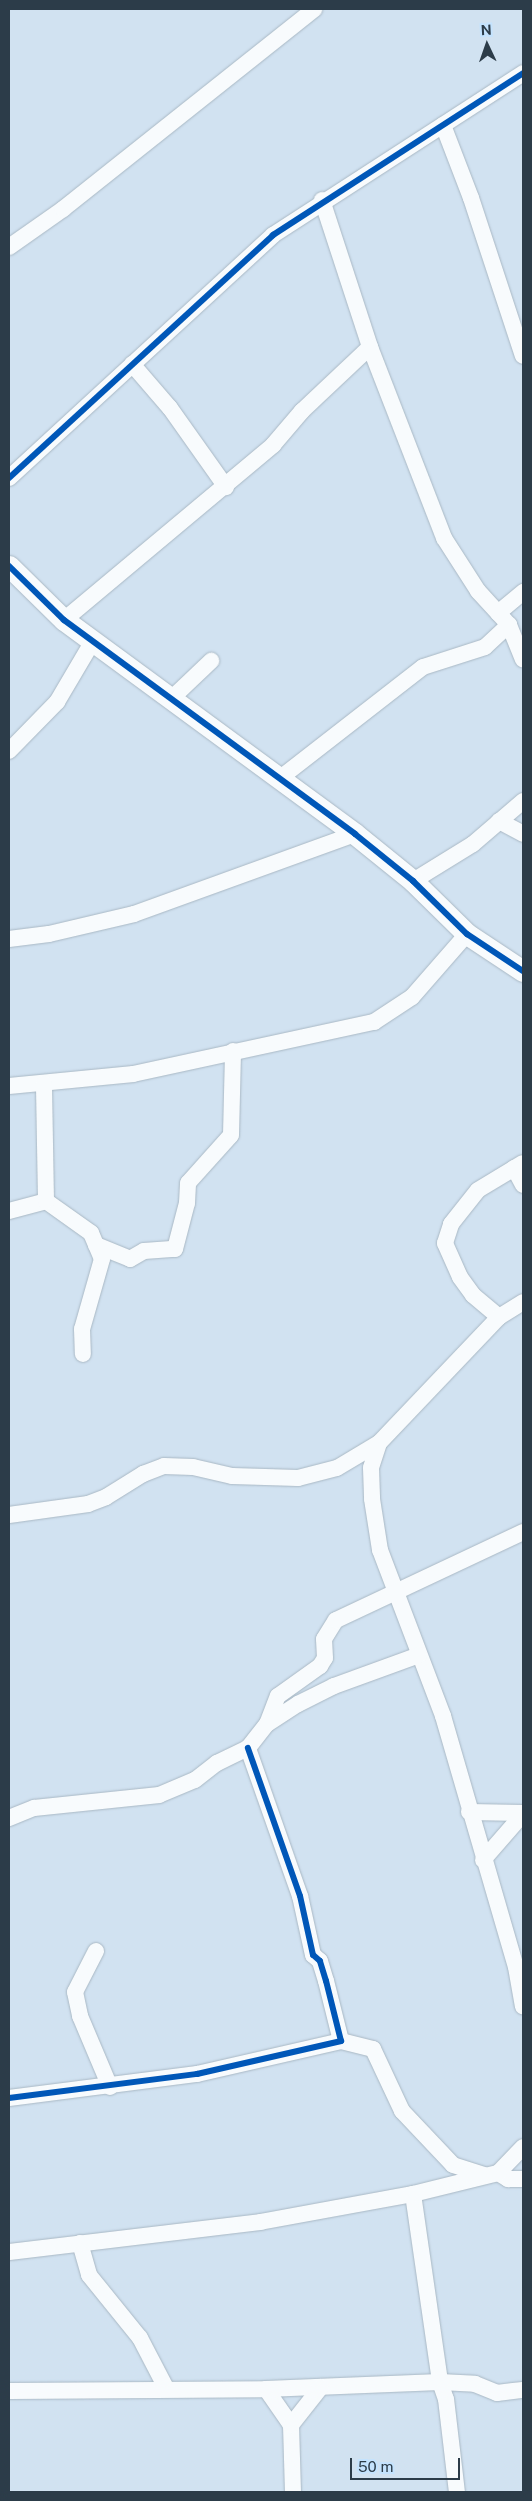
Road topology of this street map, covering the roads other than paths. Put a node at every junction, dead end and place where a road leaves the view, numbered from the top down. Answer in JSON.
{"nodes":[{"id":1,"x":314,"y":9,"type":"edge"},
{"id":2,"x":523,"y":73,"type":"edge"},
{"id":3,"x":442,"y":125,"type":"junction"},
{"id":4,"x":322,"y":200,"type":"junction"},
{"id":5,"x":9,"y":247,"type":"edge"},
{"id":6,"x":370,"y":347,"type":"junction"},
{"id":7,"x":523,"y":356,"type":"edge"},
{"id":8,"x":132,"y":364,"type":"junction"},
{"id":9,"x":9,"y":478,"type":"edge"},
{"id":10,"x":226,"y":487,"type":"junction"},
{"id":11,"x":9,"y":566,"type":"edge"},
{"id":12,"x":523,"y":592,"type":"edge"},
{"id":13,"x":504,"y":619,"type":"junction"},
{"id":14,"x":64,"y":620,"type":"junction"},
{"id":15,"x":93,"y":642,"type":"junction"},
{"id":16,"x":523,"y":659,"type":"edge"},
{"id":17,"x":211,"y":661,"type":"dead end"},
{"id":18,"x":170,"y":700,"type":"junction"},
{"id":19,"x":9,"y":751,"type":"edge"},
{"id":20,"x":279,"y":779,"type":"junction"},
{"id":21,"x":523,"y":801,"type":"edge"},
{"id":22,"x":499,"y":821,"type":"junction"},
{"id":23,"x":356,"y":834,"type":"junction"},
{"id":24,"x":523,"y":834,"type":"edge"},
{"id":25,"x":413,"y":881,"type":"junction"},
{"id":26,"x":467,"y":934,"type":"junction"},
{"id":27,"x":9,"y":939,"type":"edge"},
{"id":28,"x":523,"y":971,"type":"edge"},
{"id":29,"x":232,"y":1051,"type":"junction"},
{"id":30,"x":44,"y":1084,"type":"junction"},
{"id":31,"x":9,"y":1086,"type":"edge"},
{"id":32,"x":519,"y":1165,"type":"edge"},
{"id":33,"x":523,"y":1185,"type":"edge"},
{"id":34,"x":46,"y":1201,"type":"junction"},
{"id":35,"x":9,"y":1211,"type":"edge"},
{"id":36,"x":96,"y":1245,"type":"junction"},
{"id":37,"x":523,"y":1302,"type":"edge"},
{"id":38,"x":498,"y":1317,"type":"junction"},
{"id":39,"x":83,"y":1354,"type":"dead end"},
{"id":40,"x":379,"y":1443,"type":"junction"},
{"id":41,"x":9,"y":1515,"type":"edge"},
{"id":42,"x":523,"y":1532,"type":"edge"},
{"id":43,"x":396,"y":1594,"type":"junction"},
{"id":44,"x":418,"y":1655,"type":"junction"},
{"id":45,"x":267,"y":1724,"type":"junction"},
{"id":46,"x":248,"y":1748,"type":"junction"},
{"id":47,"x":469,"y":1812,"type":"junction"},
{"id":48,"x":523,"y":1814,"type":"edge"},
{"id":49,"x":9,"y":1818,"type":"edge"},
{"id":50,"x":483,"y":1860,"type":"junction"},
{"id":51,"x":96,"y":1951,"type":"dead end"},
{"id":52,"x":523,"y":2006,"type":"edge"},
{"id":53,"x":341,"y":2041,"type":"junction"},
{"id":54,"x":110,"y":2086,"type":"junction"},
{"id":55,"x":9,"y":2098,"type":"edge"},
{"id":56,"x":523,"y":2147,"type":"edge"},
{"id":57,"x":491,"y":2174,"type":"junction"},
{"id":58,"x":523,"y":2179,"type":"edge"},
{"id":59,"x":414,"y":2194,"type":"junction"},
{"id":60,"x":80,"y":2243,"type":"junction"},
{"id":61,"x":9,"y":2252,"type":"edge"},
{"id":62,"x":440,"y":2382,"type":"junction"},
{"id":63,"x":321,"y":2387,"type":"junction"},
{"id":64,"x":166,"y":2388,"type":"junction"},
{"id":65,"x":266,"y":2389,"type":"junction"},
{"id":66,"x":523,"y":2390,"type":"edge"},
{"id":67,"x":9,"y":2391,"type":"edge"},
{"id":68,"x":291,"y":2425,"type":"junction"},
{"id":69,"x":293,"y":2492,"type":"edge"},
{"id":70,"x":456,"y":2492,"type":"edge"}],
"edges":[{"from":1,"to":5,"type":"street"},
{"from":2,"to":3,"type":"street"},
{"from":3,"to":4,"type":"street"},
{"from":3,"to":7,"type":"street"},
{"from":4,"to":6,"type":"street"},
{"from":4,"to":8,"type":"street"},
{"from":6,"to":10,"type":"street"},
{"from":6,"to":13,"type":"street"},
{"from":8,"to":9,"type":"street"},
{"from":8,"to":10,"type":"street"},
{"from":10,"to":14,"type":"street"},
{"from":11,"to":14,"type":"street"},
{"from":12,"to":13,"type":"street"},
{"from":13,"to":16,"type":"street"},
{"from":13,"to":20,"type":"street"},
{"from":14,"to":15,"type":"street"},
{"from":15,"to":18,"type":"street"},
{"from":15,"to":19,"type":"street"},
{"from":17,"to":18,"type":"street"},
{"from":18,"to":20,"type":"street"},
{"from":20,"to":23,"type":"street"},
{"from":21,"to":22,"type":"street"},
{"from":22,"to":24,"type":"street"},
{"from":22,"to":25,"type":"street"},
{"from":23,"to":25,"type":"street"},
{"from":23,"to":27,"type":"street"},
{"from":25,"to":26,"type":"street"},
{"from":26,"to":28,"type":"street"},
{"from":26,"to":29,"type":"street"},
{"from":29,"to":30,"type":"street"},
{"from":29,"to":36,"type":"street"},
{"from":30,"to":31,"type":"street"},
{"from":30,"to":34,"type":"street"},
{"from":32,"to":33,"type":"street"},
{"from":32,"to":38,"type":"street"},
{"from":34,"to":35,"type":"street"},
{"from":34,"to":36,"type":"street"},
{"from":36,"to":39,"type":"street"},
{"from":37,"to":38,"type":"street"},
{"from":38,"to":40,"type":"street"},
{"from":40,"to":41,"type":"street"},
{"from":40,"to":43,"type":"street"},
{"from":42,"to":43,"type":"street"},
{"from":43,"to":44,"type":"street"},
{"from":43,"to":45,"type":"street"},
{"from":44,"to":45,"type":"street"},
{"from":44,"to":47,"type":"street"},
{"from":45,"to":46,"type":"street"},
{"from":46,"to":49,"type":"street"},
{"from":46,"to":53,"type":"street"},
{"from":47,"to":48,"type":"street"},
{"from":47,"to":50,"type":"street"},
{"from":48,"to":50,"type":"street"},
{"from":50,"to":52,"type":"street"},
{"from":51,"to":54,"type":"street"},
{"from":53,"to":54,"type":"street"},
{"from":53,"to":57,"type":"street"},
{"from":54,"to":55,"type":"street"},
{"from":56,"to":57,"type":"street"},
{"from":57,"to":58,"type":"street"},
{"from":57,"to":59,"type":"street"},
{"from":59,"to":60,"type":"street"},
{"from":59,"to":62,"type":"street"},
{"from":60,"to":61,"type":"street"},
{"from":60,"to":64,"type":"street"},
{"from":62,"to":63,"type":"street"},
{"from":62,"to":66,"type":"street"},
{"from":62,"to":70,"type":"street"},
{"from":63,"to":65,"type":"street"},
{"from":63,"to":68,"type":"street"},
{"from":64,"to":65,"type":"street"},
{"from":64,"to":67,"type":"street"},
{"from":65,"to":68,"type":"street"},
{"from":68,"to":69,"type":"street"}]}
